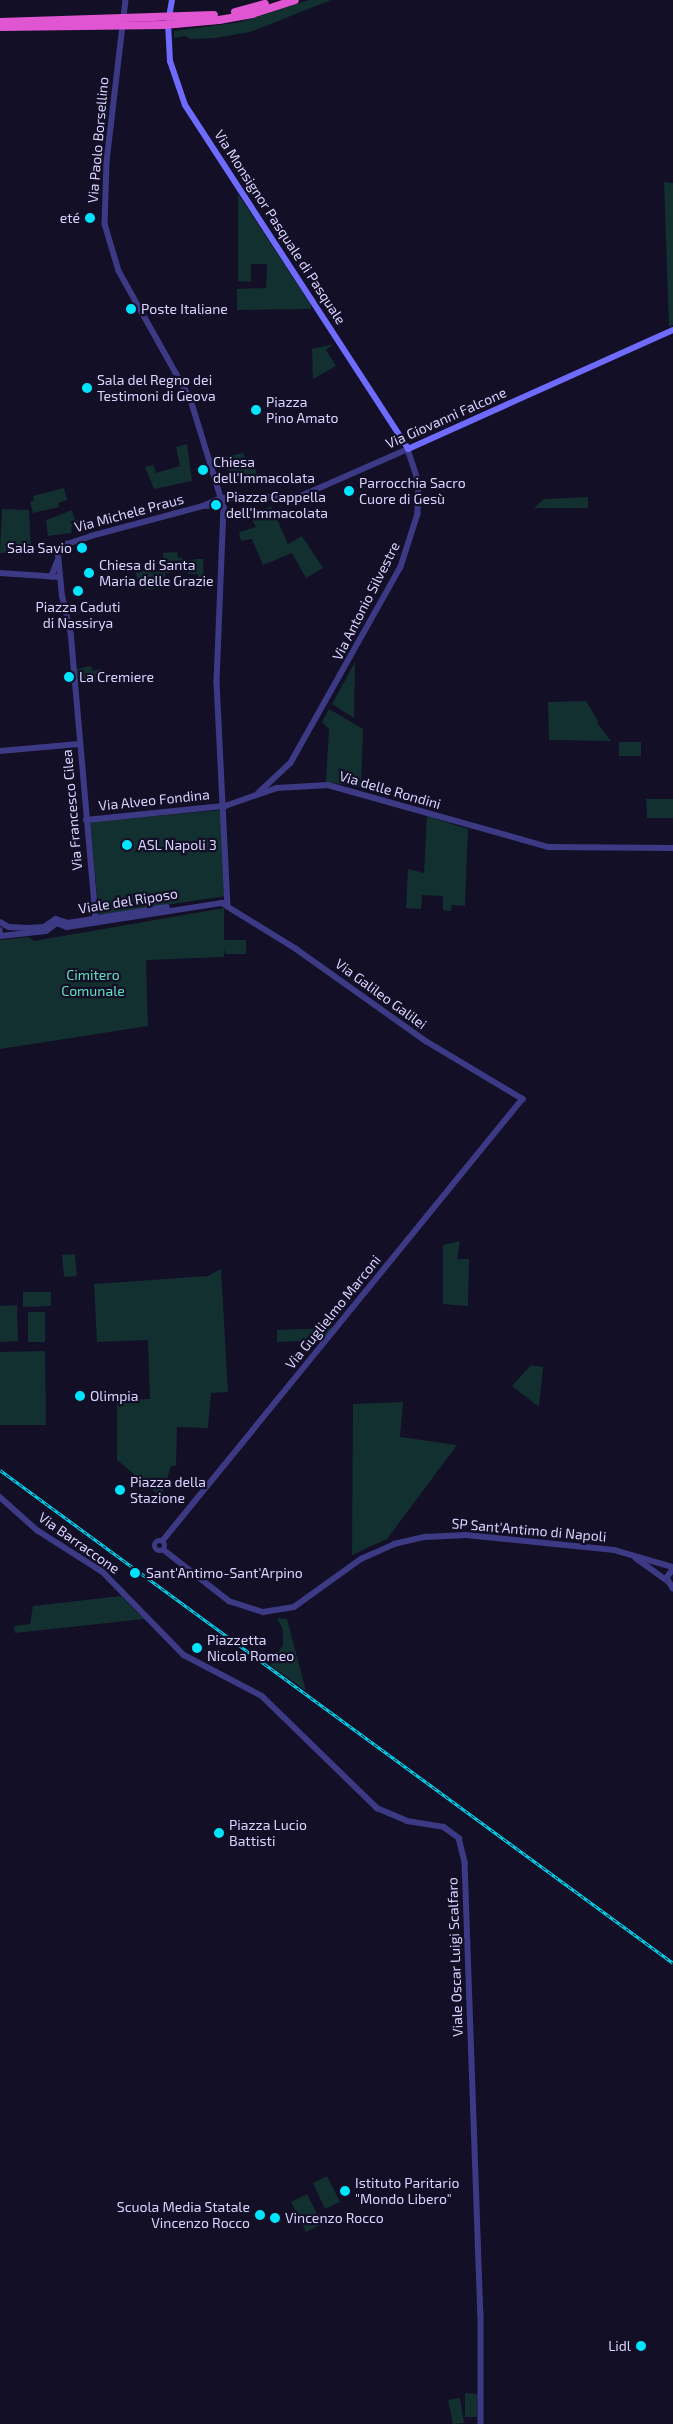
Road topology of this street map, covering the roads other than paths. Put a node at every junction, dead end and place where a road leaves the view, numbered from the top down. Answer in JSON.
{"nodes":[{"id":1,"x":126,"y":0,"type":"edge"},
{"id":2,"x":279,"y":0,"type":"edge"},
{"id":3,"x":295,"y":0,"type":"edge"},
{"id":4,"x":171,"y":3,"type":"edge"},
{"id":5,"x":216,"y":18,"type":"junction"},
{"id":6,"x":0,"y":22,"type":"edge"},
{"id":7,"x":0,"y":27,"type":"edge"},
{"id":8,"x":673,"y":330,"type":"edge"},
{"id":9,"x":408,"y":449,"type":"junction"},
{"id":10,"x":221,"y":498,"type":"junction"},
{"id":11,"x":223,"y":505,"type":"junction"},
{"id":12,"x":203,"y":506,"type":"junction"},
{"id":13,"x":58,"y":560,"type":"junction"},
{"id":14,"x":0,"y":573,"type":"edge"},
{"id":15,"x":51,"y":577,"type":"junction"},
{"id":16,"x":60,"y":577,"type":"junction"},
{"id":17,"x":79,"y":744,"type":"junction"},
{"id":18,"x":0,"y":751,"type":"edge"},
{"id":19,"x":259,"y":793,"type":"junction"},
{"id":20,"x":225,"y":806,"type":"junction"},
{"id":21,"x":86,"y":820,"type":"junction"},
{"id":22,"x":673,"y":848,"type":"edge"},
{"id":23,"x":228,"y":898,"type":"junction"},
{"id":24,"x":228,"y":905,"type":"junction"},
{"id":25,"x":96,"y":920,"type":"junction"},
{"id":26,"x":2,"y":924,"type":"edge"},
{"id":27,"x":0,"y":930,"type":"edge"},
{"id":28,"x":11,"y":935,"type":"junction"},
{"id":29,"x":0,"y":936,"type":"edge"},
{"id":30,"x":523,"y":1099,"type":"joint"},
{"id":31,"x":0,"y":1497,"type":"edge"},
{"id":32,"x":163,"y":1541,"type":"junction"},
{"id":33,"x":164,"y":1550,"type":"junction"},
{"id":34,"x":630,"y":1554,"type":"junction"},
{"id":35,"x":673,"y":1569,"type":"edge"},
{"id":36,"x":670,"y":1585,"type":"edge"},
{"id":37,"x":673,"y":1593,"type":"edge"},
{"id":38,"x":184,"y":1654,"type":"joint"},
{"id":39,"x":482,"y":2424,"type":"edge"}],
"edges":[{"from":1,"to":10,"type":"street","name":"Via Paolo Borsellino"},
{"from":2,"to":5,"type":"highway"},
{"from":3,"to":5,"type":"highway"},
{"from":4,"to":9,"type":"main road","name":"Via Monsignor Pasquale di Pasquale"},
{"from":5,"to":6,"type":"highway","bridge":true},
{"from":5,"to":7,"type":"highway","bridge":true},
{"from":8,"to":9,"type":"main road","name":"Via Giovanni Falcone"},
{"from":9,"to":10,"type":"street","name":"Via Giovanni Falcone"},
{"from":9,"to":19,"type":"street","name":"Via Antonio Silvestre"},
{"from":10,"to":11,"type":"street","name":"Via Paolo Borsellino"},
{"from":10,"to":12,"type":"street","name":"Via Michele Praus"},
{"from":11,"to":12,"type":"street","name":"Via Michele Praus"},
{"from":11,"to":20,"type":"street","name":"Via Paolo Borsellino"},
{"from":12,"to":13,"type":"street","name":"Via Michele Praus"},
{"from":13,"to":15,"type":"street"},
{"from":13,"to":16,"type":"street","name":"Via Francesco Cilea"},
{"from":14,"to":15,"type":"street"},
{"from":15,"to":16,"type":"street"},
{"from":16,"to":17,"type":"street","name":"Via Francesco Cilea"},
{"from":17,"to":18,"type":"street"},
{"from":17,"to":21,"type":"street","name":"Via Francesco Cilea"},
{"from":19,"to":20,"type":"street","name":"Via delle Rondini"},
{"from":19,"to":22,"type":"street","name":"Via delle Rondini"},
{"from":20,"to":21,"type":"street","name":"Via Alveo Fondina"},
{"from":20,"to":23,"type":"street","name":"Via Paolo Borsellino"},
{"from":21,"to":25,"type":"street","name":"Via Francesco Cilea"},
{"from":23,"to":24,"type":"street","name":"Via Paolo Borsellino"},
{"from":23,"to":25,"type":"street","name":"Viale del Riposo"},
{"from":24,"to":25,"type":"street","name":"Viale del Riposo"},
{"from":24,"to":30,"type":"street","name":"Via Galileo Galilei"},
{"from":25,"to":26,"type":"street","name":"Viale del Riposo"},
{"from":25,"to":28,"type":"street","name":"Viale del Riposo"},
{"from":27,"to":28,"type":"street","name":"Viale del Riposo"},
{"from":28,"to":29,"type":"street","name":"Viale del Riposo"},
{"from":30,"to":32,"type":"street","name":"Via Guglielmo Marconi"},
{"from":31,"to":38,"type":"street","name":"Via Barraccone"},
{"from":32,"to":33,"type":"street"},
{"from":32,"to":33,"type":"street"},
{"from":33,"to":34,"type":"street","name":"SP Sant'Antimo di Napoli"},
{"from":34,"to":35,"type":"street","name":"SP Sant'Antimo di Napoli"},
{"from":34,"to":36,"type":"street","name":"SP Sant'Antimo di Napoli"},
{"from":35,"to":36,"type":"street"},
{"from":36,"to":37,"type":"street"},
{"from":38,"to":39,"type":"street","name":"Viale Oscar Luigi Scalfaro"}]}
